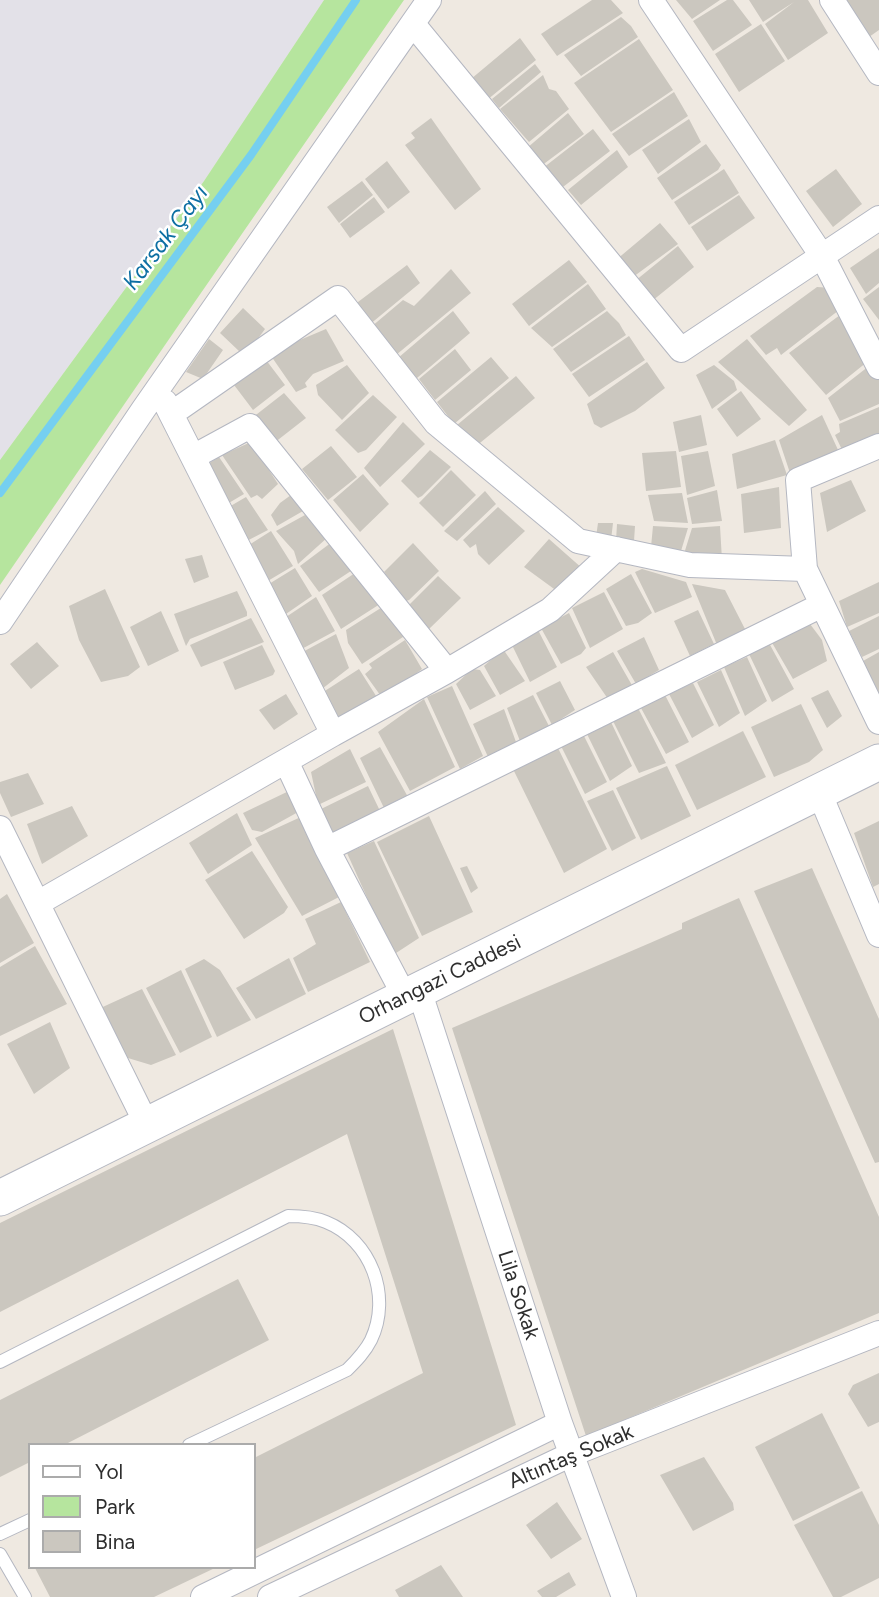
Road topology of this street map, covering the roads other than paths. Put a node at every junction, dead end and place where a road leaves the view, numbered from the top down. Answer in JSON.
{"nodes":[{"id":1,"x":429,"y":0,"type":"edge"},
{"id":2,"x":652,"y":0,"type":"edge"},
{"id":3,"x":832,"y":0,"type":"edge"},
{"id":4,"x":413,"y":24,"type":"junction"},
{"id":5,"x":879,"y":73,"type":"edge"},
{"id":6,"x":879,"y":218,"type":"edge"},
{"id":7,"x":822,"y":256,"type":"junction"},
{"id":8,"x":879,"y":367,"type":"edge"},
{"id":9,"x":158,"y":389,"type":"junction"},
{"id":10,"x":171,"y":414,"type":"junction"},
{"id":11,"x":879,"y":446,"type":"edge"},
{"id":12,"x":193,"y":457,"type":"junction"},
{"id":13,"x":616,"y":549,"type":"junction"},
{"id":14,"x":805,"y":569,"type":"junction"},
{"id":15,"x":822,"y":605,"type":"junction"},
{"id":16,"x":0,"y":622,"type":"edge"},
{"id":17,"x":447,"y":671,"type":"junction"},
{"id":18,"x":879,"y":722,"type":"edge"},
{"id":19,"x":333,"y":734,"type":"junction"},
{"id":20,"x":286,"y":761,"type":"junction"},
{"id":21,"x":879,"y":762,"type":"edge"},
{"id":22,"x":818,"y":792,"type":"junction"},
{"id":23,"x":0,"y":828,"type":"edge"},
{"id":24,"x":327,"y":849,"type":"junction"},
{"id":25,"x":38,"y":903,"type":"junction"},
{"id":26,"x":879,"y":934,"type":"edge"},
{"id":27,"x":412,"y":994,"type":"junction"},
{"id":28,"x":147,"y":1125,"type":"junction"},
{"id":29,"x":0,"y":1198,"type":"edge"},
{"id":30,"x":879,"y":1333,"type":"edge"},
{"id":31,"x":0,"y":1362,"type":"edge"},
{"id":32,"x":560,"y":1423,"type":"junction"},
{"id":33,"x":193,"y":1443,"type":"edge"},
{"id":34,"x":572,"y":1454,"type":"junction"},
{"id":35,"x":28,"y":1521,"type":"edge"},
{"id":36,"x":0,"y":1534,"type":"edge"},
{"id":37,"x":0,"y":1553,"type":"edge"},
{"id":38,"x":25,"y":1597,"type":"edge"},
{"id":39,"x":203,"y":1597,"type":"edge"},
{"id":40,"x":270,"y":1597,"type":"edge"},
{"id":41,"x":624,"y":1597,"type":"edge"}],
"edges":[{"from":1,"to":4,"type":"street"},
{"from":2,"to":7,"type":"street"},
{"from":3,"to":5,"type":"street"},
{"from":4,"to":7,"type":"street"},
{"from":4,"to":9,"type":"street"},
{"from":6,"to":7,"type":"street"},
{"from":7,"to":8,"type":"street"},
{"from":9,"to":10,"type":"street"},
{"from":9,"to":16,"type":"street"},
{"from":10,"to":12,"type":"street"},
{"from":10,"to":13,"type":"street"},
{"from":11,"to":14,"type":"street"},
{"from":12,"to":17,"type":"street"},
{"from":12,"to":19,"type":"street"},
{"from":13,"to":14,"type":"street"},
{"from":13,"to":17,"type":"street"},
{"from":14,"to":15,"type":"street"},
{"from":15,"to":18,"type":"street"},
{"from":15,"to":24,"type":"street"},
{"from":17,"to":19,"type":"street"},
{"from":19,"to":20,"type":"street"},
{"from":20,"to":24,"type":"street","name":"Lila Sokak"},
{"from":20,"to":25,"type":"street"},
{"from":21,"to":22,"type":"street","name":"Orhangazi Caddesi"},
{"from":22,"to":26,"type":"street"},
{"from":22,"to":27,"type":"street","name":"Orhangazi Caddesi"},
{"from":23,"to":25,"type":"street"},
{"from":24,"to":27,"type":"street","name":"Lila Sokak"},
{"from":25,"to":28,"type":"street"},
{"from":27,"to":28,"type":"street","name":"Orhangazi Caddesi"},
{"from":27,"to":32,"type":"street","name":"Lila Sokak"},
{"from":28,"to":29,"type":"street","name":"Orhangazi Caddesi"},
{"from":30,"to":34,"type":"street","name":"Altıntaş Sokak"},
{"from":31,"to":33,"type":"lane"},
{"from":32,"to":34,"type":"street","name":"Lila Sokak"},
{"from":32,"to":39,"type":"street","name":"Altıntaş Sokak"},
{"from":34,"to":40,"type":"street","name":"Altıntaş Sokak"},
{"from":34,"to":41,"type":"street","name":"Lila Sokak"},
{"from":35,"to":36,"type":"lane"},
{"from":37,"to":38,"type":"lane"}]}
